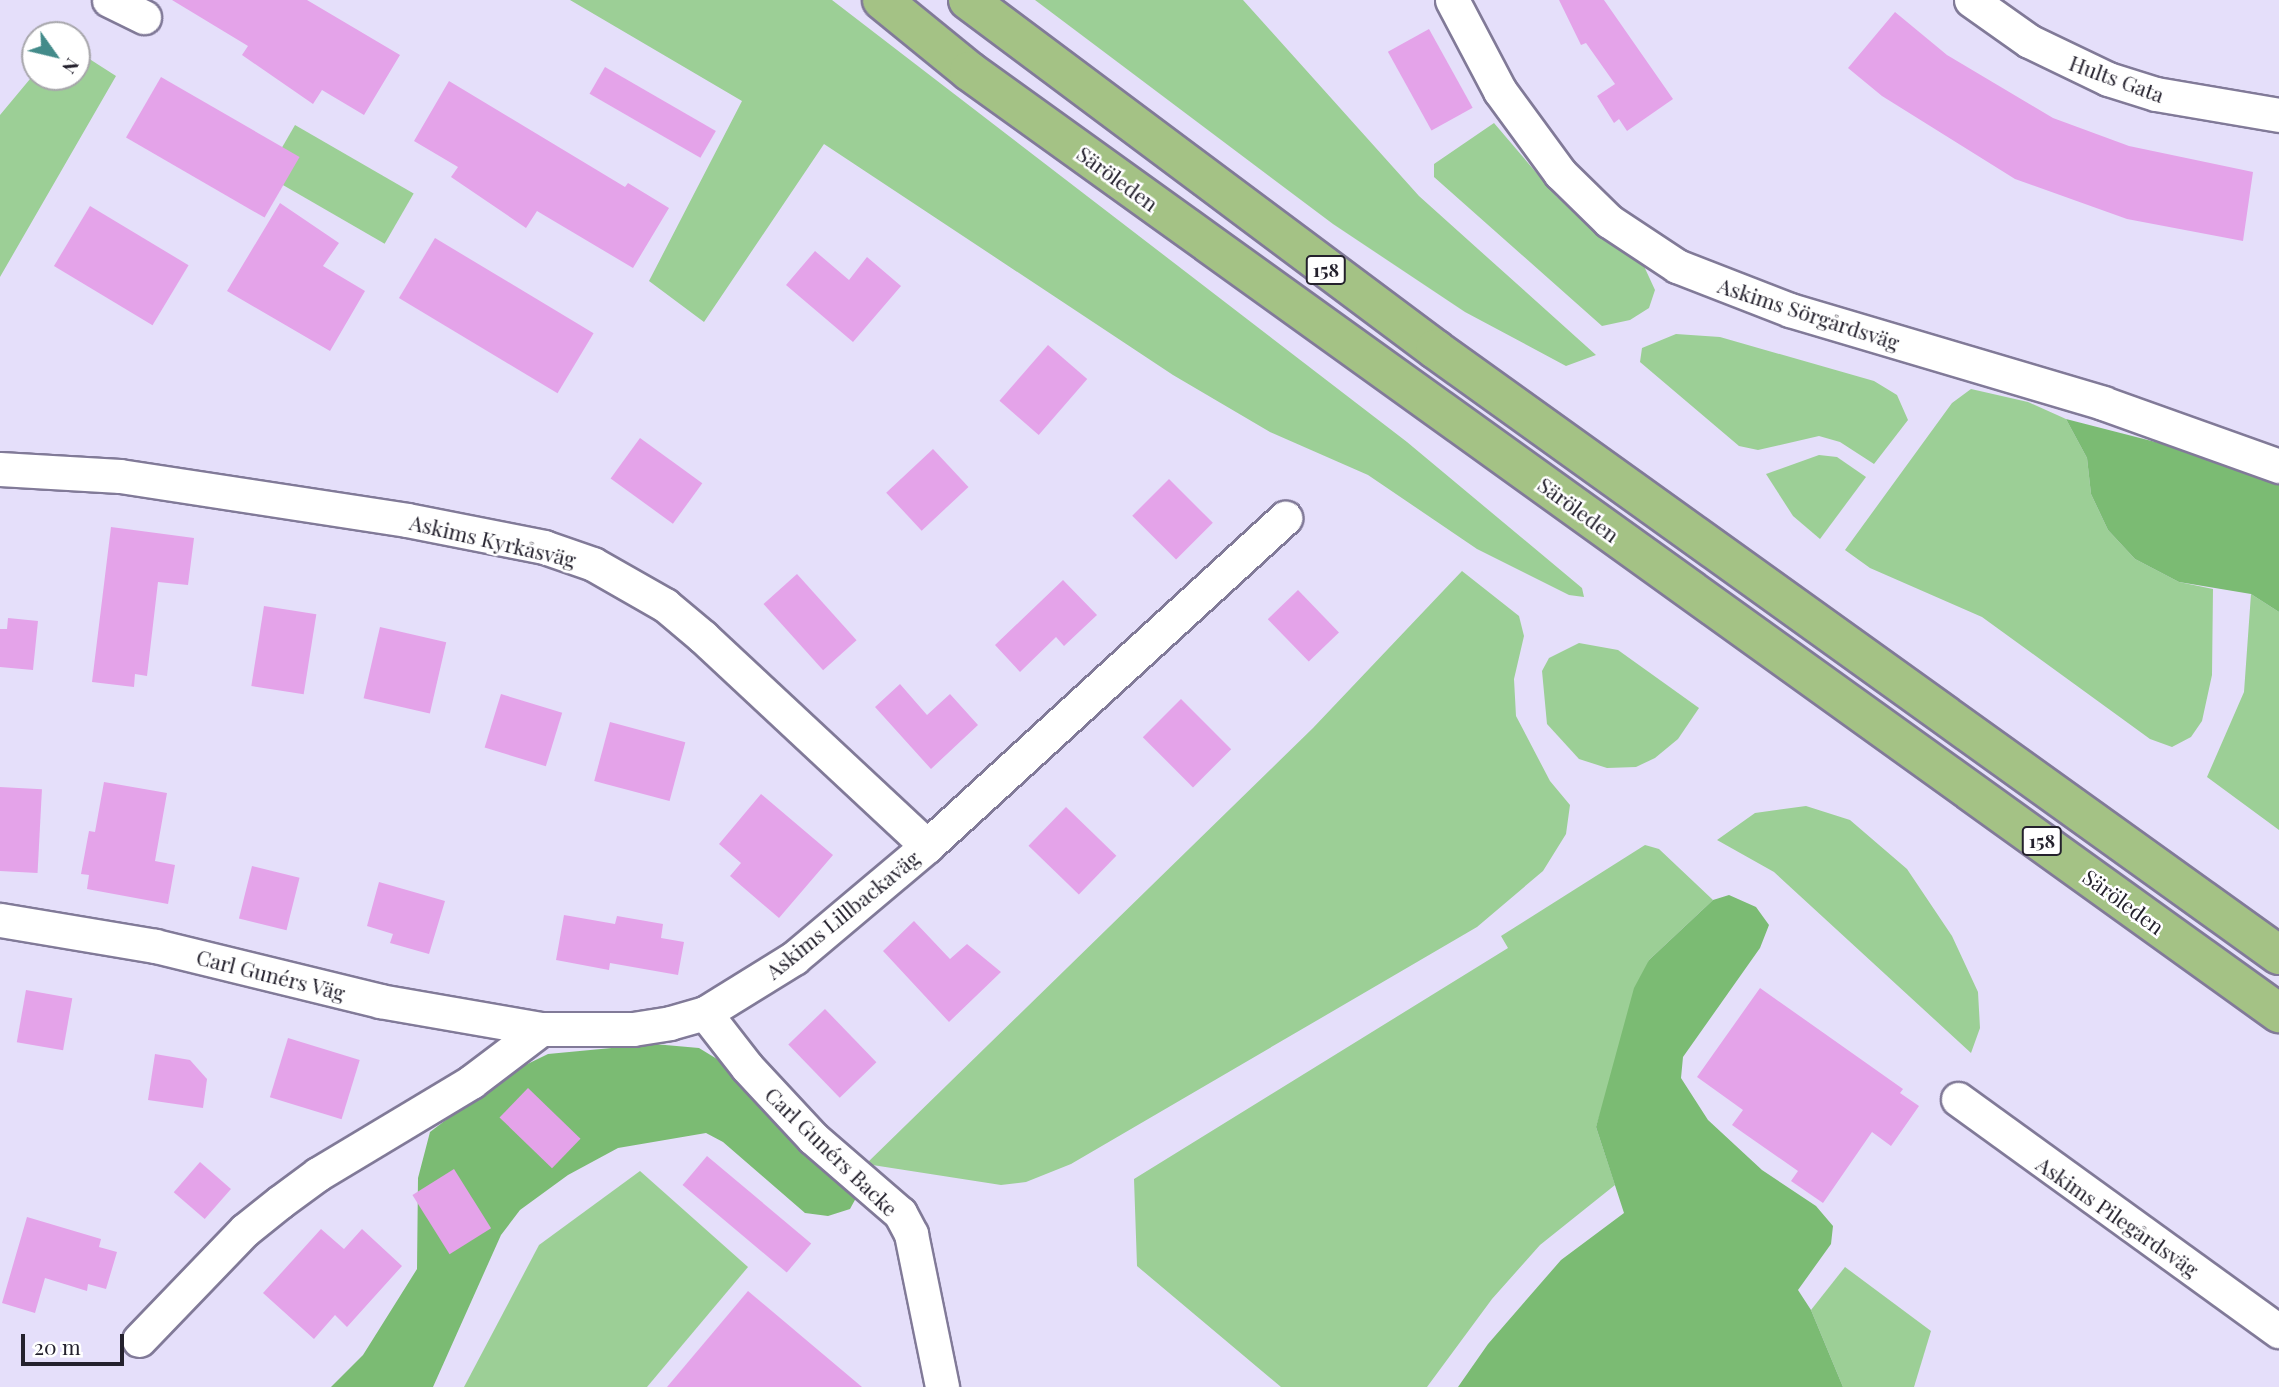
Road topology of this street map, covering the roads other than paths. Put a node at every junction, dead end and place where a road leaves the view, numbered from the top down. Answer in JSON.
{"nodes":[{"id":1,"x":109,"y":0,"type":"edge"},
{"id":2,"x":882,"y":0,"type":"edge"},
{"id":3,"x":968,"y":0,"type":"edge"},
{"id":4,"x":1452,"y":0,"type":"edge"},
{"id":5,"x":1971,"y":0,"type":"edge"},
{"id":6,"x":144,"y":17,"type":"dead end"},
{"id":7,"x":2279,"y":116,"type":"edge"},
{"id":8,"x":2279,"y":466,"type":"edge"},
{"id":9,"x":0,"y":469,"type":"edge"},
{"id":10,"x":1285,"y":518,"type":"dead end"},
{"id":11,"x":927,"y":846,"type":"junction"},
{"id":12,"x":0,"y":919,"type":"edge"},
{"id":13,"x":2279,"y":955,"type":"edge"},
{"id":14,"x":705,"y":1013,"type":"junction"},
{"id":15,"x":2279,"y":1013,"type":"edge"},
{"id":16,"x":541,"y":1029,"type":"junction"},
{"id":17,"x":1958,"y":1099,"type":"dead end"},
{"id":18,"x":2279,"y":1331,"type":"edge"},
{"id":19,"x":139,"y":1340,"type":"dead end"},
{"id":20,"x":942,"y":1387,"type":"edge"}],
"edges":[{"from":1,"to":6,"type":"street"},
{"from":2,"to":15,"type":"main road","name":"Säröleden","number":"158"},
{"from":3,"to":13,"type":"main road","number":"158"},
{"from":4,"to":8,"type":"street","name":"Askims Sörgårdsväg"},
{"from":5,"to":7,"type":"street","name":"Hults Gata"},
{"from":9,"to":11,"type":"street","name":"Askims Kyrkåsväg"},
{"from":10,"to":11,"type":"street","name":"Askims Lillbackaväg"},
{"from":11,"to":14,"type":"street","name":"Askims Lillbackaväg"},
{"from":12,"to":16,"type":"street","name":"Carl Gunérs Väg"},
{"from":14,"to":16,"type":"street","name":"Askims Lillbackaväg"},
{"from":14,"to":20,"type":"street","name":"Carl Gunérs Backe"},
{"from":16,"to":19,"type":"street"},
{"from":17,"to":18,"type":"street","name":"Askims Pilegårdsväg"}]}
